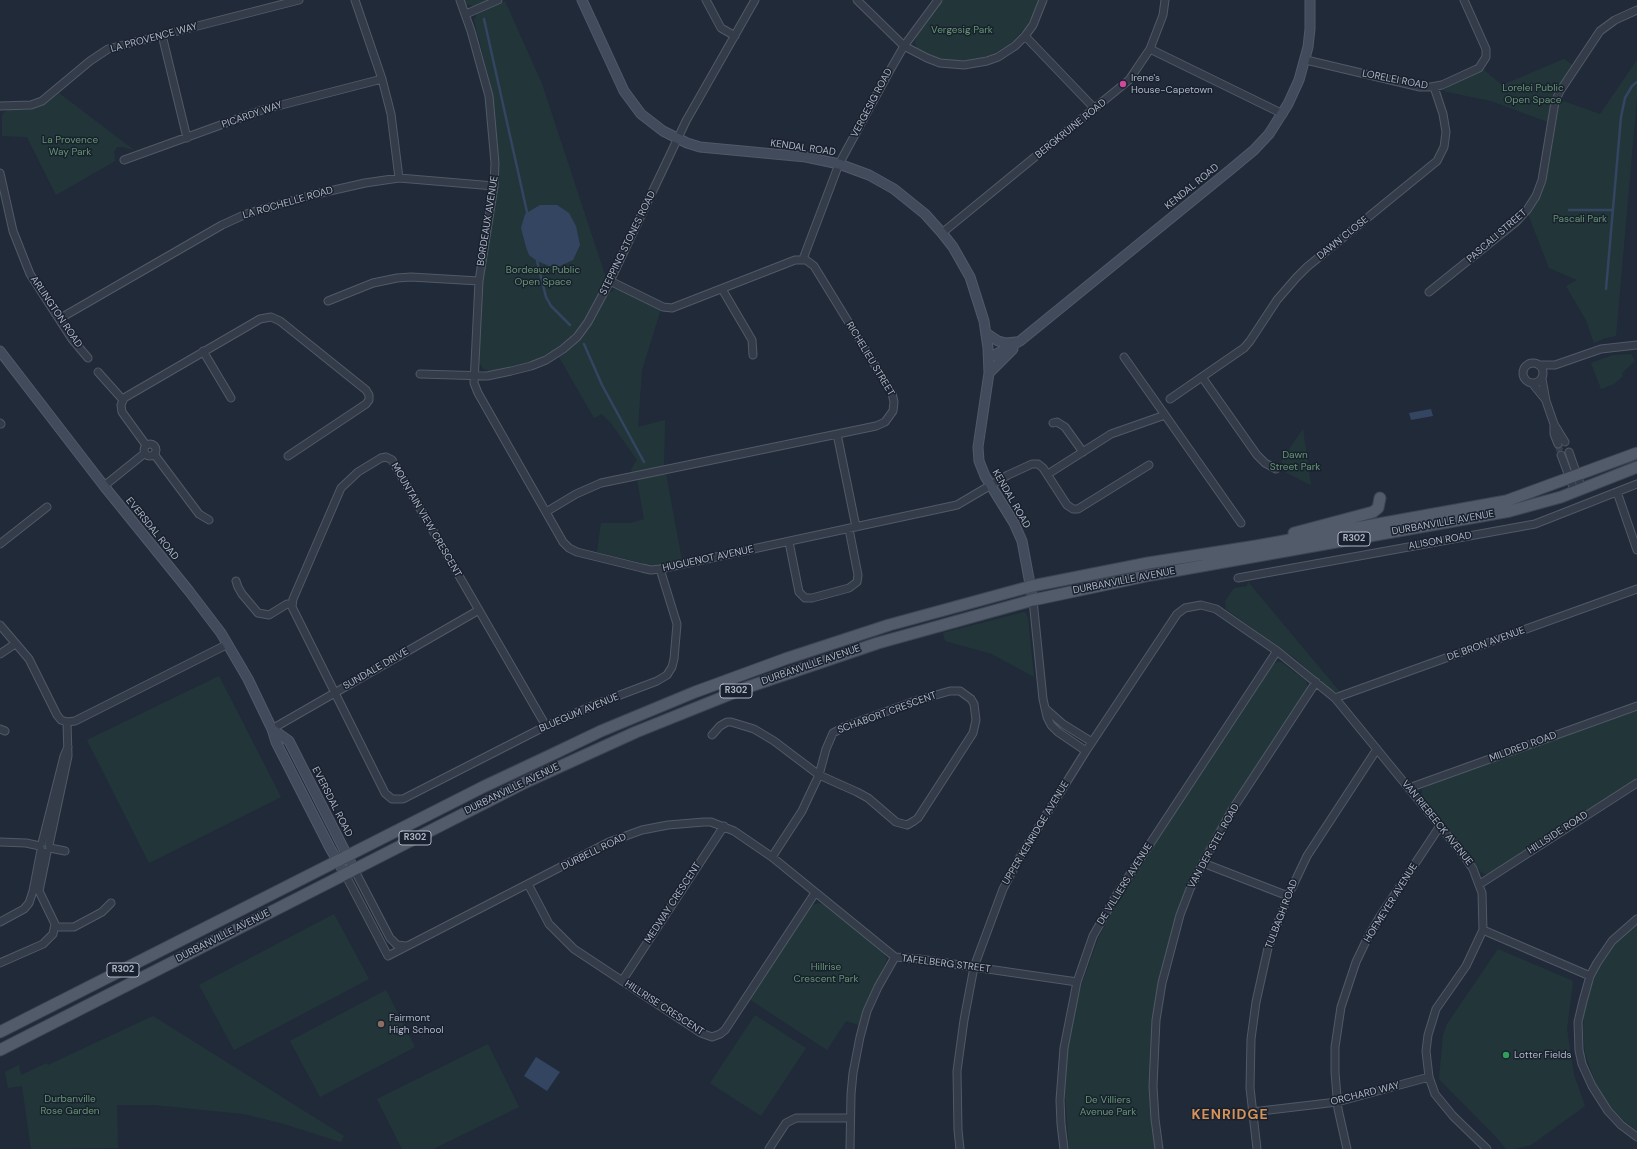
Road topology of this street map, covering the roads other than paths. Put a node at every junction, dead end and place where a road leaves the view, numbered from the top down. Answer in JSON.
{"nodes":[{"id":1,"x":299,"y":0,"type":"edge"},
{"id":2,"x":355,"y":0,"type":"edge"},
{"id":3,"x":460,"y":0,"type":"edge"},
{"id":4,"x":498,"y":0,"type":"edge"},
{"id":5,"x":582,"y":0,"type":"edge"},
{"id":6,"x":706,"y":0,"type":"edge"},
{"id":7,"x":755,"y":0,"type":"edge"},
{"id":8,"x":857,"y":0,"type":"edge"},
{"id":9,"x":938,"y":0,"type":"edge"},
{"id":10,"x":1043,"y":0,"type":"edge"},
{"id":11,"x":1165,"y":0,"type":"edge"},
{"id":12,"x":1310,"y":0,"type":"edge"},
{"id":13,"x":1464,"y":0,"type":"edge"},
{"id":14,"x":1637,"y":10,"type":"edge"},
{"id":15,"x":466,"y":14,"type":"junction"},
{"id":16,"x":162,"y":35,"type":"junction"},
{"id":17,"x":735,"y":36,"type":"junction"},
{"id":18,"x":1025,"y":36,"type":"junction"},
{"id":19,"x":904,"y":46,"type":"junction"},
{"id":20,"x":1150,"y":49,"type":"junction"},
{"id":21,"x":1306,"y":60,"type":"junction"},
{"id":22,"x":382,"y":79,"type":"junction"},
{"id":23,"x":1434,"y":87,"type":"junction"},
{"id":24,"x":0,"y":106,"type":"edge"},
{"id":25,"x":1095,"y":109,"type":"junction"},
{"id":26,"x":1283,"y":114,"type":"junction"},
{"id":27,"x":187,"y":138,"type":"junction"},
{"id":28,"x":677,"y":139,"type":"junction"},
{"id":29,"x":124,"y":160,"type":"dead end"},
{"id":30,"x":839,"y":164,"type":"junction"},
{"id":31,"x":0,"y":172,"type":"edge"},
{"id":32,"x":400,"y":178,"type":"junction"},
{"id":33,"x":494,"y":186,"type":"junction"},
{"id":34,"x":2,"y":193,"type":"edge"},
{"id":35,"x":942,"y":232,"type":"junction"},
{"id":36,"x":803,"y":259,"type":"junction"},
{"id":37,"x":479,"y":281,"type":"junction"},
{"id":38,"x":610,"y":281,"type":"junction"},
{"id":39,"x":722,"y":289,"type":"junction"},
{"id":40,"x":1429,"y":292,"type":"dead end"},
{"id":41,"x":328,"y":301,"type":"dead end"},
{"id":42,"x":59,"y":319,"type":"junction"},
{"id":43,"x":986,"y":333,"type":"junction"},
{"id":44,"x":1018,"y":343,"type":"junction"},
{"id":45,"x":1637,"y":345,"type":"edge"},
{"id":46,"x":0,"y":351,"type":"edge"},
{"id":47,"x":203,"y":351,"type":"junction"},
{"id":48,"x":753,"y":355,"type":"dead end"},
{"id":49,"x":1124,"y":357,"type":"dead end"},
{"id":50,"x":88,"y":358,"type":"dead end"},
{"id":51,"x":989,"y":358,"type":"junction"},
{"id":52,"x":1541,"y":365,"type":"junction"},
{"id":53,"x":1555,"y":365,"type":"junction"},
{"id":54,"x":98,"y":372,"type":"dead end"},
{"id":55,"x":989,"y":373,"type":"junction"},
{"id":56,"x":420,"y":374,"type":"dead end"},
{"id":57,"x":474,"y":375,"type":"junction"},
{"id":58,"x":1202,"y":377,"type":"junction"},
{"id":59,"x":1543,"y":377,"type":"junction"},
{"id":60,"x":1532,"y":383,"type":"junction"},
{"id":61,"x":230,"y":398,"type":"dead end"},
{"id":62,"x":123,"y":400,"type":"junction"},
{"id":63,"x":1170,"y":400,"type":"dead end"},
{"id":64,"x":1546,"y":401,"type":"junction"},
{"id":65,"x":1165,"y":415,"type":"junction"},
{"id":66,"x":1052,"y":423,"type":"dead end"},
{"id":67,"x":837,"y":434,"type":"junction"},
{"id":68,"x":1561,"y":443,"type":"tunnel mouth"},
{"id":69,"x":146,"y":445,"type":"junction"},
{"id":70,"x":1083,"y":452,"type":"junction"},
{"id":71,"x":1637,"y":453,"type":"edge"},
{"id":72,"x":146,"y":454,"type":"junction"},
{"id":73,"x":154,"y":454,"type":"junction"},
{"id":74,"x":1565,"y":454,"type":"tunnel mouth"},
{"id":75,"x":288,"y":456,"type":"dead end"},
{"id":76,"x":1149,"y":465,"type":"dead end"},
{"id":77,"x":1637,"y":467,"type":"edge"},
{"id":78,"x":1276,"y":469,"type":"dead end"},
{"id":79,"x":1048,"y":474,"type":"junction"},
{"id":80,"x":1573,"y":477,"type":"junction"},
{"id":81,"x":1637,"y":484,"type":"edge"},
{"id":82,"x":104,"y":486,"type":"junction"},
{"id":83,"x":990,"y":486,"type":"junction"},
{"id":84,"x":1578,"y":490,"type":"junction"},
{"id":85,"x":1617,"y":492,"type":"junction"},
{"id":86,"x":1380,"y":498,"type":"dead end"},
{"id":87,"x":47,"y":507,"type":"dead end"},
{"id":88,"x":546,"y":512,"type":"junction"},
{"id":89,"x":209,"y":520,"type":"dead end"},
{"id":90,"x":1241,"y":523,"type":"dead end"},
{"id":91,"x":852,"y":528,"type":"junction"},
{"id":92,"x":789,"y":542,"type":"junction"},
{"id":93,"x":0,"y":544,"type":"edge"},
{"id":94,"x":1256,"y":546,"type":"junction"},
{"id":95,"x":1637,"y":550,"type":"edge"},
{"id":96,"x":660,"y":569,"type":"junction"},
{"id":97,"x":1238,"y":578,"type":"dead end"},
{"id":98,"x":236,"y":581,"type":"dead end"},
{"id":99,"x":1032,"y":586,"type":"junction"},
{"id":100,"x":1637,"y":589,"type":"edge"},
{"id":101,"x":1034,"y":600,"type":"junction"},
{"id":102,"x":291,"y":604,"type":"junction"},
{"id":103,"x":1197,"y":605,"type":"joint"},
{"id":104,"x":479,"y":610,"type":"junction"},
{"id":105,"x":0,"y":625,"type":"edge"},
{"id":106,"x":15,"y":644,"type":"junction"},
{"id":107,"x":228,"y":644,"type":"junction"},
{"id":108,"x":1277,"y":651,"type":"junction"},
{"id":109,"x":0,"y":654,"type":"edge"},
{"id":110,"x":1316,"y":682,"type":"junction"},
{"id":111,"x":335,"y":693,"type":"junction"},
{"id":112,"x":1335,"y":698,"type":"junction"},
{"id":113,"x":1637,"y":706,"type":"edge"},
{"id":114,"x":1045,"y":707,"type":"junction"},
{"id":115,"x":67,"y":722,"type":"junction"},
{"id":116,"x":546,"y":726,"type":"junction"},
{"id":117,"x":272,"y":729,"type":"junction"},
{"id":118,"x":712,"y":735,"type":"dead end"},
{"id":119,"x":1092,"y":742,"type":"junction"},
{"id":120,"x":1377,"y":749,"type":"junction"},
{"id":121,"x":1086,"y":751,"type":"junction"},
{"id":122,"x":818,"y":775,"type":"junction"},
{"id":123,"x":1637,"y":783,"type":"edge"},
{"id":124,"x":1409,"y":788,"type":"junction"},
{"id":125,"x":724,"y":826,"type":"junction"},
{"id":126,"x":1440,"y":826,"type":"junction"},
{"id":127,"x":0,"y":842,"type":"edge"},
{"id":128,"x":45,"y":847,"type":"junction"},
{"id":129,"x":65,"y":851,"type":"dead end"},
{"id":130,"x":772,"y":857,"type":"junction"},
{"id":131,"x":342,"y":859,"type":"junction"},
{"id":132,"x":1203,"y":863,"type":"junction"},
{"id":133,"x":349,"y":871,"type":"junction"},
{"id":134,"x":528,"y":884,"type":"junction"},
{"id":135,"x":1480,"y":884,"type":"junction"},
{"id":136,"x":815,"y":893,"type":"junction"},
{"id":137,"x":1288,"y":896,"type":"junction"},
{"id":138,"x":111,"y":903,"type":"dead end"},
{"id":139,"x":1637,"y":919,"type":"edge"},
{"id":140,"x":0,"y":922,"type":"edge"},
{"id":141,"x":55,"y":927,"type":"junction"},
{"id":142,"x":1483,"y":930,"type":"junction"},
{"id":143,"x":406,"y":946,"type":"junction"},
{"id":144,"x":895,"y":957,"type":"junction"},
{"id":145,"x":0,"y":963,"type":"edge"},
{"id":146,"x":974,"y":967,"type":"junction"},
{"id":147,"x":1590,"y":976,"type":"junction"},
{"id":148,"x":622,"y":981,"type":"junction"},
{"id":149,"x":1077,"y":982,"type":"junction"},
{"id":150,"x":0,"y":1032,"type":"edge"},
{"id":151,"x":0,"y":1050,"type":"edge"},
{"id":152,"x":1429,"y":1077,"type":"junction"},
{"id":153,"x":1337,"y":1102,"type":"junction"},
{"id":154,"x":1252,"y":1112,"type":"junction"},
{"id":155,"x":849,"y":1118,"type":"junction"},
{"id":156,"x":1637,"y":1137,"type":"edge"},
{"id":157,"x":769,"y":1149,"type":"edge"},
{"id":158,"x":850,"y":1149,"type":"edge"},
{"id":159,"x":960,"y":1149,"type":"edge"},
{"id":160,"x":1064,"y":1149,"type":"edge"},
{"id":161,"x":1159,"y":1149,"type":"edge"},
{"id":162,"x":1257,"y":1149,"type":"edge"},
{"id":163,"x":1347,"y":1149,"type":"edge"},
{"id":164,"x":1487,"y":1149,"type":"edge"}],
"edges":[{"from":1,"to":16,"type":"street","name":"LA PROVENCE WAY"},
{"from":2,"to":22,"type":"street"},
{"from":3,"to":15,"type":"street","name":"BORDEAUX AVENUE"},
{"from":4,"to":15,"type":"street"},
{"from":5,"to":28,"type":"street","name":"KENDAL ROAD"},
{"from":6,"to":17,"type":"street"},
{"from":7,"to":17,"type":"street","name":"STEPPING STONES ROAD"},
{"from":8,"to":19,"type":"street"},
{"from":9,"to":19,"type":"street","name":"VERGESIG ROAD"},
{"from":10,"to":18,"type":"street"},
{"from":11,"to":20,"type":"street","name":"BERGKRUINE ROAD"},
{"from":12,"to":21,"type":"street","name":"KENDAL ROAD"},
{"from":13,"to":23,"type":"street","name":"LORELEI ROAD"},
{"from":14,"to":40,"type":"street","name":"PASCALI STREET"},
{"from":15,"to":33,"type":"street","name":"BORDEAUX AVENUE"},
{"from":16,"to":24,"type":"street","name":"LA PROVENCE WAY"},
{"from":16,"to":27,"type":"street"},
{"from":17,"to":28,"type":"street","name":"STEPPING STONES ROAD"},
{"from":18,"to":19,"type":"street"},
{"from":18,"to":25,"type":"street"},
{"from":19,"to":30,"type":"street","name":"VERGESIG ROAD"},
{"from":20,"to":25,"type":"street","name":"BERGKRUINE ROAD"},
{"from":20,"to":26,"type":"street"},
{"from":21,"to":23,"type":"street","name":"LORELEI ROAD"},
{"from":21,"to":26,"type":"street","name":"KENDAL ROAD"},
{"from":22,"to":27,"type":"street","name":"PICARDY WAY"},
{"from":22,"to":32,"type":"street"},
{"from":23,"to":58,"type":"street","name":"DAWN CLOSE"},
{"from":25,"to":35,"type":"street","name":"BERGKRUINE ROAD"},
{"from":26,"to":44,"type":"street","name":"KENDAL ROAD"},
{"from":27,"to":29,"type":"street","name":"PICARDY WAY"},
{"from":28,"to":30,"type":"street","name":"KENDAL ROAD"},
{"from":28,"to":38,"type":"street","name":"STEPPING STONES ROAD"},
{"from":30,"to":35,"type":"street","name":"KENDAL ROAD"},
{"from":30,"to":36,"type":"street","name":"VERGESIG ROAD"},
{"from":31,"to":34,"type":"street","name":"ARLINGTON ROAD"},
{"from":32,"to":33,"type":"street","name":"LA ROCHELLE ROAD"},
{"from":32,"to":42,"type":"street","name":"LA ROCHELLE ROAD"},
{"from":33,"to":37,"type":"street","name":"BORDEAUX AVENUE"},
{"from":34,"to":42,"type":"street","name":"ARLINGTON ROAD"},
{"from":35,"to":43,"type":"street","name":"KENDAL ROAD"},
{"from":36,"to":39,"type":"street"},
{"from":36,"to":67,"type":"street","name":"RICHELIEU STREET"},
{"from":37,"to":41,"type":"street"},
{"from":37,"to":57,"type":"street","name":"BORDEAUX AVENUE"},
{"from":38,"to":39,"type":"street"},
{"from":38,"to":57,"type":"street","name":"STEPPING STONES ROAD"},
{"from":39,"to":48,"type":"street"},
{"from":42,"to":50,"type":"street","name":"ARLINGTON ROAD"},
{"from":43,"to":44,"type":"street"},
{"from":43,"to":51,"type":"street","name":"KENDAL ROAD"},
{"from":44,"to":51,"type":"street","name":"KENDAL ROAD"},
{"from":44,"to":55,"type":"street","name":"KENDAL ROAD"},
{"from":45,"to":53,"type":"street"},
{"from":46,"to":82,"type":"street","name":"EVERSDAL ROAD"},
{"from":47,"to":61,"type":"street"},
{"from":47,"to":62,"type":"street"},
{"from":47,"to":75,"type":"street"},
{"from":49,"to":65,"type":"street"},
{"from":51,"to":55,"type":"street","name":"KENDAL ROAD"},
{"from":52,"to":53,"type":"street"},
{"from":52,"to":59,"type":"street"},
{"from":52,"to":60,"type":"street"},
{"from":53,"to":59,"type":"street"},
{"from":54,"to":62,"type":"street"},
{"from":55,"to":83,"type":"street","name":"KENDAL ROAD"},
{"from":56,"to":57,"type":"street","name":"STEPPING STONES ROAD"},
{"from":57,"to":88,"type":"street","name":"HUGUENOT AVENUE"},
{"from":58,"to":63,"type":"street","name":"DAWN CLOSE"},
{"from":58,"to":78,"type":"street"},
{"from":59,"to":60,"type":"street"},
{"from":59,"to":64,"type":"street"},
{"from":60,"to":64,"type":"street"},
{"from":62,"to":69,"type":"street"},
{"from":64,"to":68,"type":"street"},
{"from":65,"to":70,"type":"street"},
{"from":65,"to":90,"type":"street"},
{"from":66,"to":70,"type":"street"},
{"from":67,"to":88,"type":"street","name":"RICHELIEU STREET"},
{"from":67,"to":91,"type":"street"},
{"from":69,"to":72,"type":"street"},
{"from":69,"to":73,"type":"street"},
{"from":70,"to":79,"type":"street"},
{"from":71,"to":80,"type":"main road","name":"DURBANVILLE AVENUE","number":"R302"},
{"from":72,"to":73,"type":"street"},
{"from":72,"to":82,"type":"street"},
{"from":73,"to":89,"type":"street"},
{"from":74,"to":80,"type":"street"},
{"from":76,"to":79,"type":"street"},
{"from":77,"to":84,"type":"main road","name":"DURBANVILLE AVENUE","number":"R302"},
{"from":79,"to":83,"type":"street","name":"HUGUENOT AVENUE"},
{"from":80,"to":84,"type":"street"},
{"from":80,"to":94,"type":"main road","name":"DURBANVILLE AVENUE","number":"R302"},
{"from":81,"to":85,"type":"street","name":"ALISON ROAD"},
{"from":82,"to":107,"type":"street","name":"EVERSDAL ROAD"},
{"from":83,"to":91,"type":"street","name":"HUGUENOT AVENUE"},
{"from":83,"to":99,"type":"street","name":"KENDAL ROAD"},
{"from":84,"to":101,"type":"main road","name":"DURBANVILLE AVENUE","number":"R302"},
{"from":85,"to":95,"type":"street"},
{"from":85,"to":97,"type":"street","name":"ALISON ROAD"},
{"from":86,"to":94,"type":"main road"},
{"from":87,"to":93,"type":"street"},
{"from":88,"to":96,"type":"street","name":"HUGUENOT AVENUE"},
{"from":91,"to":92,"type":"street","name":"HUGUENOT AVENUE"},
{"from":91,"to":92,"type":"street"},
{"from":92,"to":96,"type":"street","name":"HUGUENOT AVENUE"},
{"from":94,"to":99,"type":"main road","name":"DURBANVILLE AVENUE","number":"R302"},
{"from":96,"to":116,"type":"street","name":"BLUEGUM AVENUE"},
{"from":98,"to":102,"type":"street"},
{"from":99,"to":101,"type":"street","name":"KENDAL ROAD"},
{"from":99,"to":131,"type":"main road","name":"DURBANVILLE AVENUE","number":"R302"},
{"from":100,"to":112,"type":"street","name":"DE BRON AVENUE"},
{"from":101,"to":114,"type":"street","name":"KENDAL ROAD"},
{"from":101,"to":133,"type":"main road","name":"DURBANVILLE AVENUE","number":"R302"},
{"from":102,"to":104,"type":"street","name":"MOUNTAIN VIEW CRESCENT"},
{"from":102,"to":111,"type":"street"},
{"from":103,"to":108,"type":"street","name":"VAN RIEBEECK AVENUE"},
{"from":103,"to":119,"type":"street","name":"UPPER KENRIDGE AVENUE"},
{"from":104,"to":111,"type":"street","name":"SUNDALE DRIVE"},
{"from":104,"to":116,"type":"street","name":"MOUNTAIN VIEW CRESCENT"},
{"from":105,"to":106,"type":"street"},
{"from":106,"to":109,"type":"street"},
{"from":106,"to":115,"type":"street"},
{"from":107,"to":115,"type":"street"},
{"from":107,"to":117,"type":"street","name":"EVERSDAL ROAD"},
{"from":108,"to":110,"type":"street","name":"VAN RIEBEECK AVENUE"},
{"from":108,"to":149,"type":"street","name":"DE VILLIERS AVENUE"},
{"from":110,"to":112,"type":"street","name":"VAN RIEBEECK AVENUE"},
{"from":110,"to":132,"type":"street","name":"VAN DER STEL ROAD"},
{"from":111,"to":116,"type":"street","name":"BLUEGUM AVENUE"},
{"from":111,"to":117,"type":"street","name":"SUNDALE DRIVE"},
{"from":112,"to":120,"type":"street","name":"VAN RIEBEECK AVENUE"},
{"from":113,"to":124,"type":"street","name":"MILDRED ROAD"},
{"from":114,"to":119,"type":"street"},
{"from":114,"to":121,"type":"street","name":"KENDAL ROAD"},
{"from":115,"to":128,"type":"street"},
{"from":117,"to":131,"type":"street","name":"EVERSDAL ROAD"},
{"from":118,"to":122,"type":"street","name":"SCHABORT CRESCENT"},
{"from":119,"to":121,"type":"street","name":"UPPER KENRIDGE AVENUE"},
{"from":120,"to":124,"type":"street","name":"VAN RIEBEECK AVENUE"},
{"from":120,"to":137,"type":"street","name":"TULBAGH ROAD"},
{"from":121,"to":146,"type":"street","name":"UPPER KENRIDGE AVENUE"},
{"from":122,"to":122,"type":"street","name":"SCHABORT CRESCENT"},
{"from":122,"to":130,"type":"street","name":"SCHABORT CRESCENT"},
{"from":123,"to":135,"type":"street","name":"HILLSIDE ROAD"},
{"from":124,"to":126,"type":"street","name":"VAN RIEBEECK AVENUE"},
{"from":125,"to":130,"type":"street","name":"DURBELL ROAD"},
{"from":125,"to":134,"type":"street","name":"DURBELL ROAD"},
{"from":125,"to":148,"type":"street","name":"MEDWAY CRESCENT"},
{"from":126,"to":135,"type":"street","name":"VAN RIEBEECK AVENUE"},
{"from":126,"to":153,"type":"street","name":"HOFMEYER AVENUE"},
{"from":127,"to":128,"type":"street"},
{"from":128,"to":129,"type":"street"},
{"from":128,"to":140,"type":"street"},
{"from":128,"to":141,"type":"street"},
{"from":130,"to":136,"type":"street","name":"DURBELL ROAD"},
{"from":131,"to":133,"type":"street","name":"EVERSDAL ROAD"},
{"from":131,"to":150,"type":"main road","name":"DURBANVILLE AVENUE","number":"R302"},
{"from":132,"to":137,"type":"street"},
{"from":132,"to":161,"type":"street","name":"VAN DER STEL ROAD"},
{"from":133,"to":143,"type":"street"},
{"from":133,"to":143,"type":"street","name":"DURBELL ROAD"},
{"from":133,"to":151,"type":"main road","name":"DURBANVILLE AVENUE","number":"R302"},
{"from":134,"to":143,"type":"street","name":"DURBELL ROAD"},
{"from":134,"to":148,"type":"street","name":"HILLRISE CRESCENT"},
{"from":135,"to":142,"type":"street","name":"VAN RIEBEECK AVENUE"},
{"from":136,"to":144,"type":"street","name":"DURBELL ROAD"},
{"from":136,"to":148,"type":"street","name":"HILLRISE CRESCENT"},
{"from":137,"to":154,"type":"street","name":"TULBAGH ROAD"},
{"from":138,"to":141,"type":"street"},
{"from":139,"to":147,"type":"street"},
{"from":141,"to":145,"type":"street"},
{"from":142,"to":147,"type":"street"},
{"from":142,"to":152,"type":"street","name":"VAN RIEBEECK AVENUE"},
{"from":144,"to":146,"type":"street","name":"TAFELBERG STREET"},
{"from":144,"to":155,"type":"street","name":"TAFELBERG STREET"},
{"from":146,"to":149,"type":"street","name":"TAFELBERG STREET"},
{"from":146,"to":159,"type":"street","name":"UPPER KENRIDGE AVENUE"},
{"from":147,"to":156,"type":"street"},
{"from":149,"to":160,"type":"street","name":"DE VILLIERS AVENUE"},
{"from":152,"to":153,"type":"street","name":"ORCHARD WAY"},
{"from":152,"to":164,"type":"street","name":"VAN RIEBEECK AVENUE"},
{"from":153,"to":154,"type":"street","name":"ORCHARD WAY"},
{"from":153,"to":163,"type":"street","name":"HOFMEYER AVENUE"},
{"from":154,"to":162,"type":"street","name":"TULBAGH ROAD"},
{"from":155,"to":157,"type":"street"},
{"from":155,"to":158,"type":"street","name":"TAFELBERG STREET"}]}
